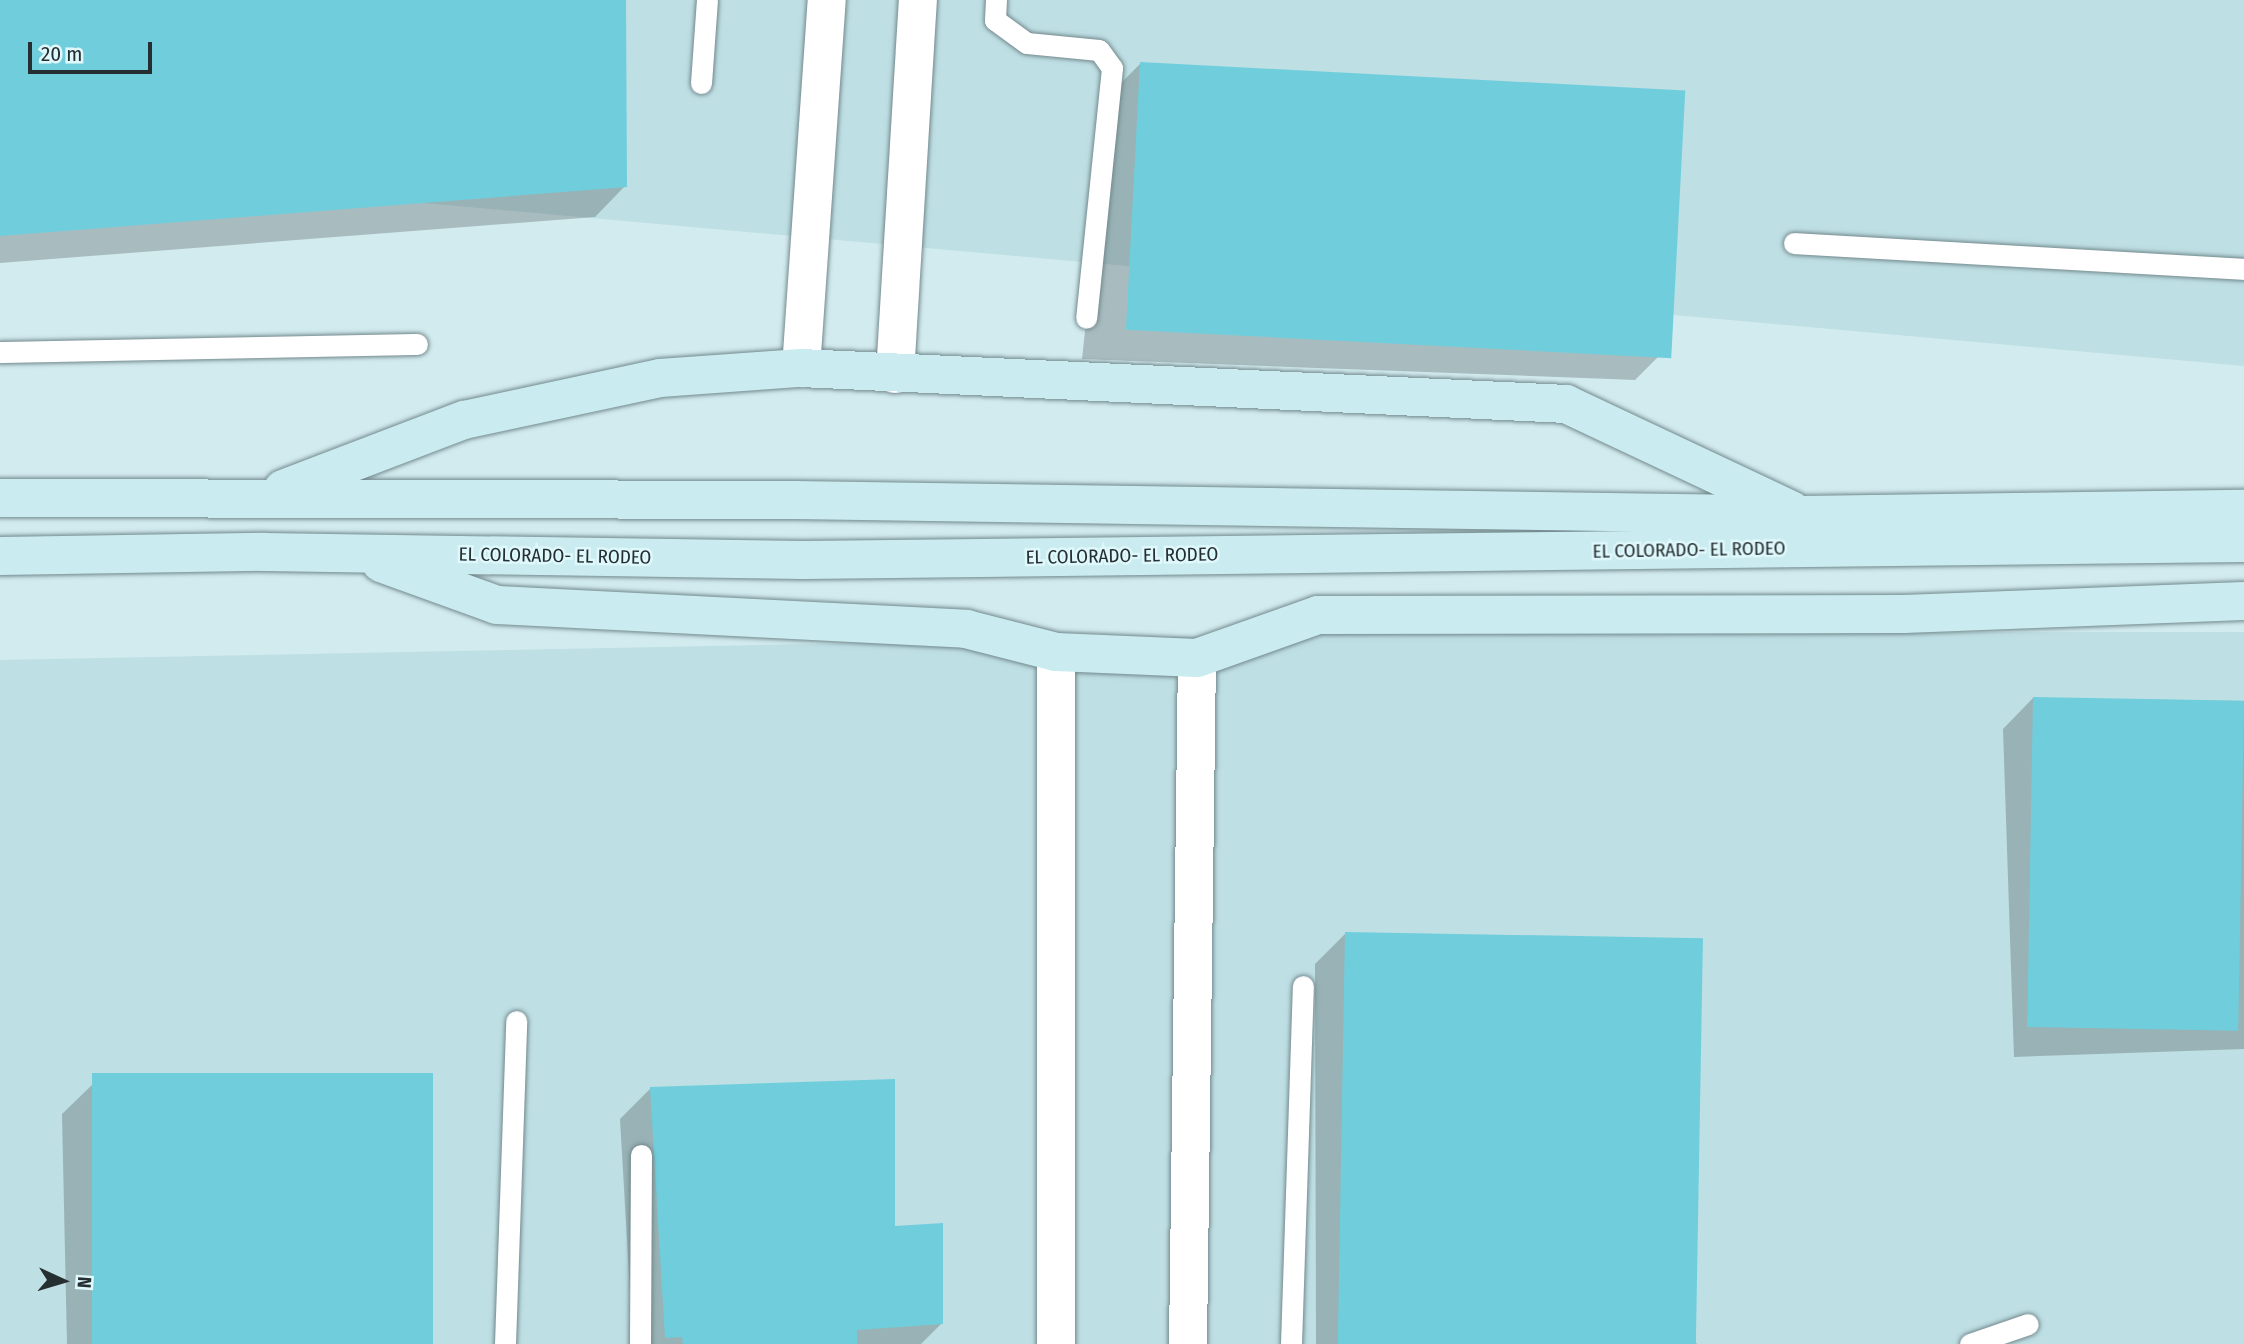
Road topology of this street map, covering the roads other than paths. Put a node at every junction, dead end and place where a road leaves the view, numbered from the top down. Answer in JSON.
{"nodes":[{"id":1,"x":707,"y":0,"type":"edge"},
{"id":2,"x":827,"y":0,"type":"edge"},
{"id":3,"x":918,"y":0,"type":"edge"},
{"id":4,"x":996,"y":0,"type":"edge"},
{"id":5,"x":701,"y":83,"type":"dead end"},
{"id":6,"x":1794,"y":243,"type":"dead end"},
{"id":7,"x":2244,"y":269,"type":"edge"},
{"id":8,"x":1086,"y":318,"type":"dead end"},
{"id":9,"x":417,"y":344,"type":"dead end"},
{"id":10,"x":0,"y":352,"type":"edge"},
{"id":11,"x":801,"y":368,"type":"junction"},
{"id":12,"x":895,"y":374,"type":"junction"},
{"id":13,"x":2244,"y":485,"type":"edge"},
{"id":14,"x":262,"y":497,"type":"junction"},
{"id":15,"x":0,"y":498,"type":"edge"},
{"id":16,"x":2244,"y":509,"type":"edge"},
{"id":17,"x":2087,"y":512,"type":"junction"},
{"id":18,"x":1802,"y":515,"type":"junction"},
{"id":19,"x":2244,"y":543,"type":"edge"},
{"id":20,"x":353,"y":553,"type":"junction"},
{"id":21,"x":0,"y":556,"type":"edge"},
{"id":22,"x":2244,"y":601,"type":"edge"},
{"id":23,"x":1056,"y":652,"type":"junction"},
{"id":24,"x":1197,"y":658,"type":"junction"},
{"id":25,"x":1303,"y":986,"type":"dead end"},
{"id":26,"x":516,"y":1021,"type":"dead end"},
{"id":27,"x":641,"y":1155,"type":"dead end"},
{"id":28,"x":2028,"y":1324,"type":"dead end"},
{"id":29,"x":505,"y":1344,"type":"edge"},
{"id":30,"x":640,"y":1344,"type":"edge"},
{"id":31,"x":1056,"y":1344,"type":"edge"},
{"id":32,"x":1188,"y":1344,"type":"edge"},
{"id":33,"x":1292,"y":1344,"type":"edge"},
{"id":34,"x":1970,"y":1344,"type":"edge"}],
"edges":[{"from":1,"to":5,"type":"lane"},
{"from":2,"to":11,"type":"street"},
{"from":3,"to":12,"type":"street"},
{"from":4,"to":8,"type":"lane"},
{"from":6,"to":7,"type":"lane"},
{"from":9,"to":10,"type":"lane"},
{"from":11,"to":12,"type":"main road"},
{"from":11,"to":14,"type":"main road"},
{"from":12,"to":18,"type":"main road"},
{"from":13,"to":17,"type":"main road"},
{"from":14,"to":15,"type":"main road","name":"EL COLORADO- EL RODEO"},
{"from":14,"to":18,"type":"main road","name":"EL COLORADO- EL RODEO"},
{"from":16,"to":17,"type":"main road","name":"EL COLORADO- EL RODEO"},
{"from":17,"to":18,"type":"main road","name":"EL COLORADO- EL RODEO"},
{"from":19,"to":20,"type":"main road","name":"EL COLORADO- EL RODEO"},
{"from":20,"to":21,"type":"main road","name":"EL COLORADO- EL RODEO"},
{"from":20,"to":23,"type":"main road"},
{"from":22,"to":24,"type":"main road"},
{"from":23,"to":24,"type":"main road"},
{"from":23,"to":31,"type":"street"},
{"from":24,"to":32,"type":"street"},
{"from":25,"to":33,"type":"lane"},
{"from":26,"to":29,"type":"lane"},
{"from":27,"to":30,"type":"lane"},
{"from":28,"to":34,"type":"lane"}]}
